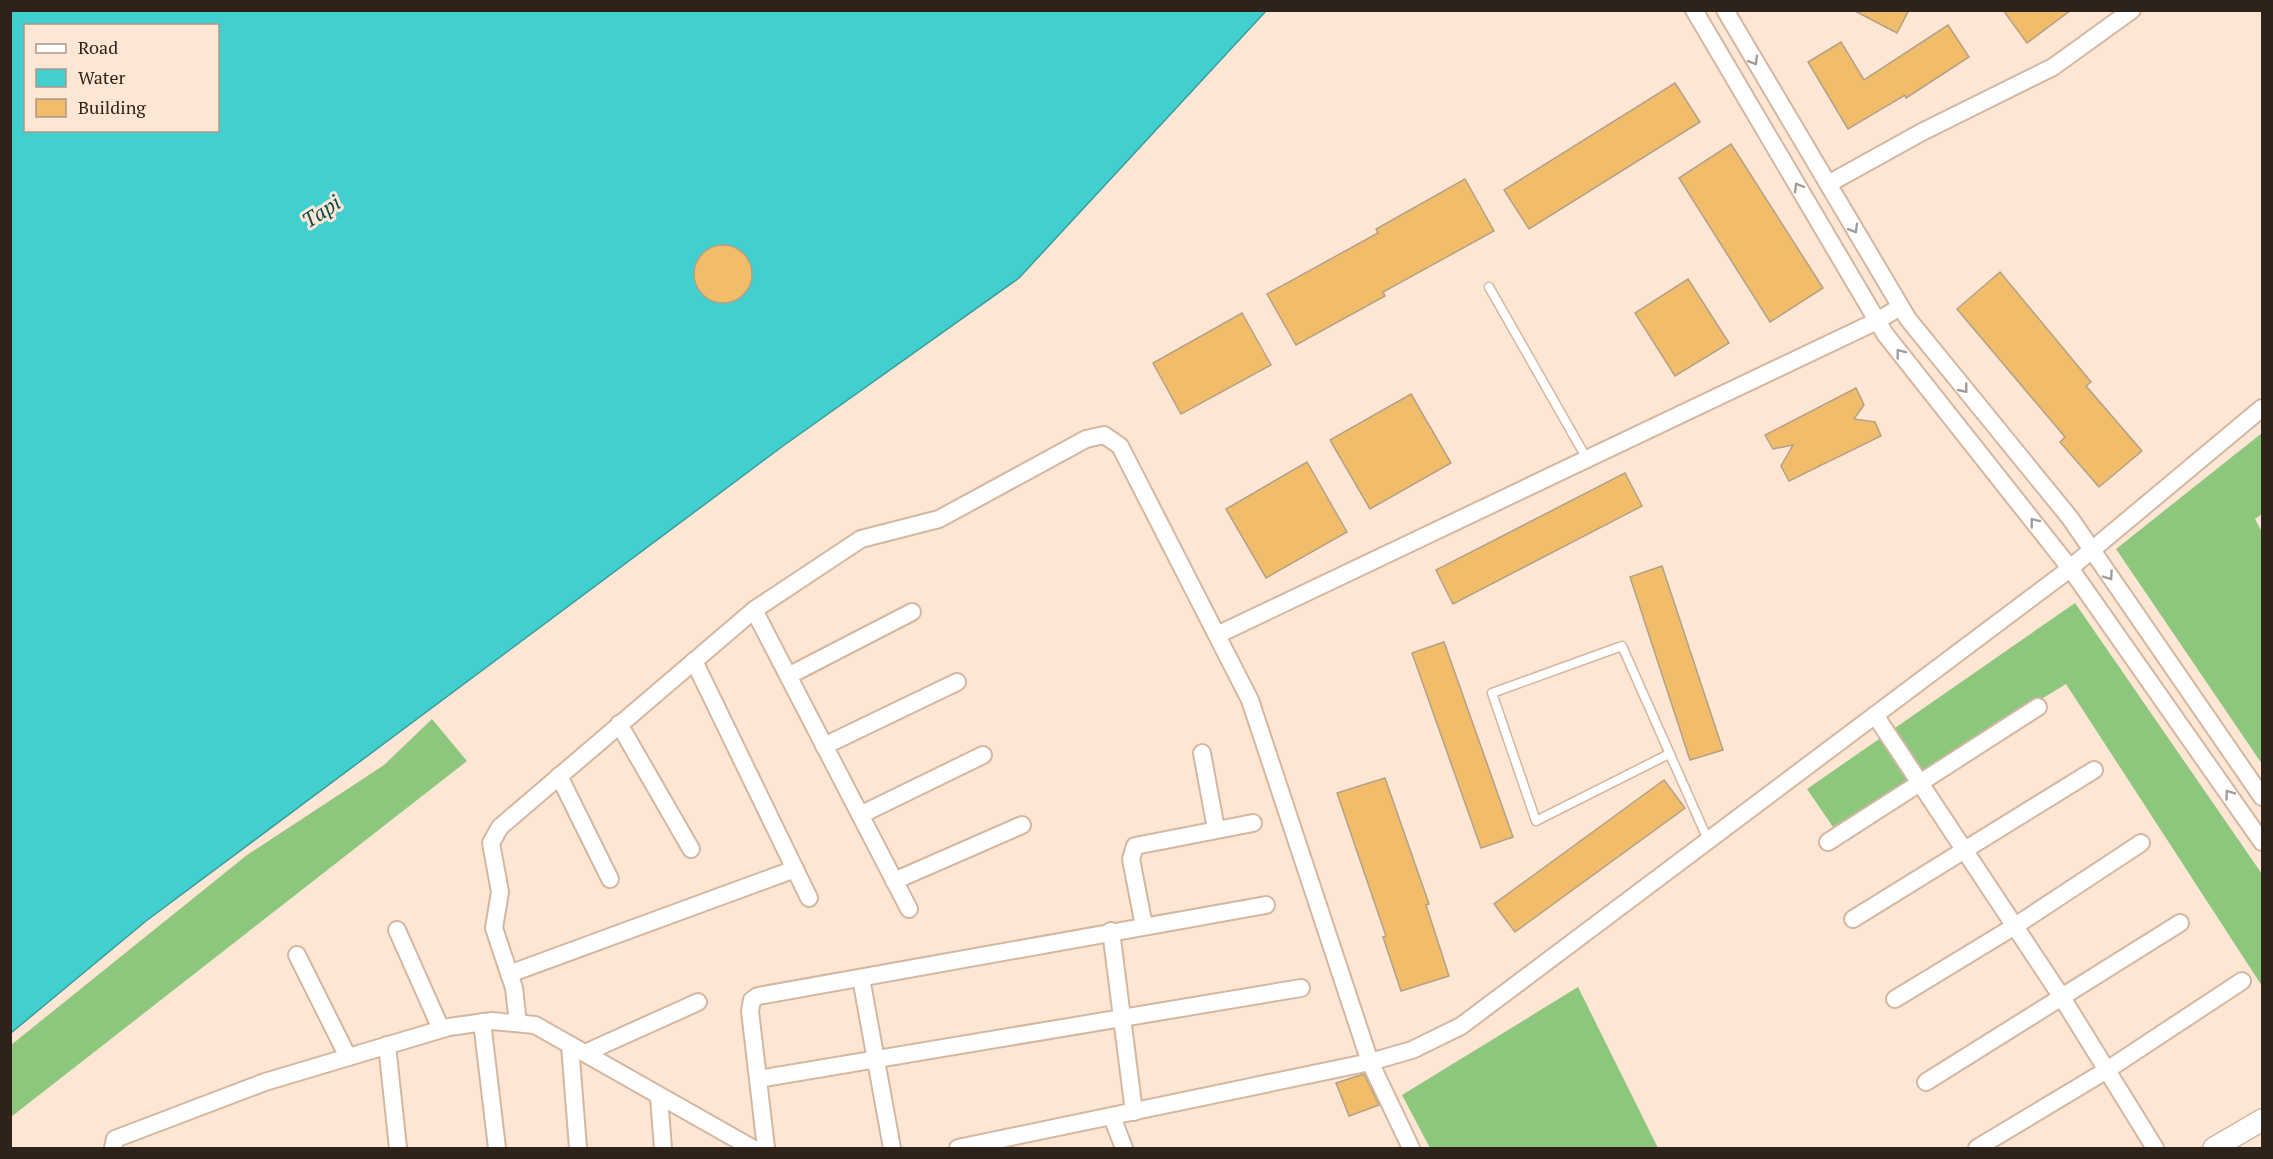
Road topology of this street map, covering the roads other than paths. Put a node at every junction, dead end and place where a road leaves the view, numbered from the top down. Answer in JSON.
{"nodes":[{"id":1,"x":1694,"y":10,"type":"edge"},
{"id":2,"x":1725,"y":10,"type":"edge"},
{"id":3,"x":2132,"y":10,"type":"edge"},
{"id":4,"x":1827,"y":184,"type":"junction"},
{"id":5,"x":1489,"y":286,"type":"dead end"},
{"id":6,"x":1900,"y":307,"type":"junction"},
{"id":7,"x":1877,"y":321,"type":"junction"},
{"id":8,"x":2262,"y":408,"type":"edge"},
{"id":9,"x":1587,"y":459,"type":"junction"},
{"id":10,"x":2091,"y":551,"type":"junction"},
{"id":11,"x":2070,"y":568,"type":"junction"},
{"id":12,"x":754,"y":610,"type":"junction"},
{"id":13,"x":912,"y":612,"type":"dead end"},
{"id":14,"x":1217,"y":635,"type":"junction"},
{"id":15,"x":694,"y":661,"type":"junction"},
{"id":16,"x":788,"y":676,"type":"junction"},
{"id":17,"x":957,"y":682,"type":"dead end"},
{"id":18,"x":2038,"y":707,"type":"dead end"},
{"id":19,"x":1875,"y":715,"type":"junction"},
{"id":20,"x":619,"y":724,"type":"junction"},
{"id":21,"x":824,"y":746,"type":"junction"},
{"id":22,"x":1202,"y":753,"type":"dead end"},
{"id":23,"x":1669,"y":754,"type":"dead end"},
{"id":24,"x":984,"y":755,"type":"dead end"},
{"id":25,"x":2094,"y":770,"type":"dead end"},
{"id":26,"x":559,"y":776,"type":"junction"},
{"id":27,"x":1919,"y":781,"type":"junction"},
{"id":28,"x":2262,"y":797,"type":"edge"},
{"id":29,"x":860,"y":815,"type":"junction"},
{"id":30,"x":1253,"y":823,"type":"dead end"},
{"id":31,"x":1022,"y":825,"type":"dead end"},
{"id":32,"x":1216,"y":829,"type":"junction"},
{"id":33,"x":1708,"y":840,"type":"junction"},
{"id":34,"x":1828,"y":842,"type":"dead end"},
{"id":35,"x":2262,"y":842,"type":"edge"},
{"id":36,"x":2141,"y":843,"type":"dead end"},
{"id":37,"x":691,"y":849,"type":"dead end"},
{"id":38,"x":1964,"y":851,"type":"junction"},
{"id":39,"x":795,"y":869,"type":"junction"},
{"id":40,"x":610,"y":879,"type":"dead end"},
{"id":41,"x":894,"y":881,"type":"junction"},
{"id":42,"x":809,"y":898,"type":"dead end"},
{"id":43,"x":1266,"y":905,"type":"dead end"},
{"id":44,"x":909,"y":909,"type":"dead end"},
{"id":45,"x":1853,"y":919,"type":"dead end"},
{"id":46,"x":2180,"y":923,"type":"dead end"},
{"id":47,"x":1144,"y":926,"type":"junction"},
{"id":48,"x":2015,"y":926,"type":"junction"},
{"id":49,"x":397,"y":930,"type":"dead end"},
{"id":50,"x":1112,"y":931,"type":"junction"},
{"id":51,"x":297,"y":955,"type":"dead end"},
{"id":52,"x":509,"y":974,"type":"junction"},
{"id":53,"x":861,"y":978,"type":"junction"},
{"id":54,"x":2242,"y":981,"type":"dead end"},
{"id":55,"x":1301,"y":988,"type":"dead end"},
{"id":56,"x":2061,"y":996,"type":"junction"},
{"id":57,"x":1895,"y":999,"type":"dead end"},
{"id":58,"x":698,"y":1002,"type":"dead end"},
{"id":59,"x":1124,"y":1018,"type":"junction"},
{"id":60,"x":482,"y":1022,"type":"junction"},
{"id":61,"x":518,"y":1023,"type":"junction"},
{"id":62,"x":441,"y":1029,"type":"junction"},
{"id":63,"x":387,"y":1045,"type":"junction"},
{"id":64,"x":570,"y":1045,"type":"junction"},
{"id":65,"x":585,"y":1053,"type":"junction"},
{"id":66,"x":348,"y":1057,"type":"junction"},
{"id":67,"x":876,"y":1060,"type":"junction"},
{"id":68,"x":1370,"y":1062,"type":"junction"},
{"id":69,"x":2107,"y":1070,"type":"junction"},
{"id":70,"x":758,"y":1079,"type":"junction"},
{"id":71,"x":1926,"y":1082,"type":"dead end"},
{"id":72,"x":659,"y":1097,"type":"junction"},
{"id":73,"x":1134,"y":1113,"type":"junction"},
{"id":74,"x":1112,"y":1117,"type":"junction"},
{"id":75,"x":2262,"y":1120,"type":"edge"},
{"id":76,"x":114,"y":1144,"type":"edge"},
{"id":77,"x":98,"y":1149,"type":"edge"},
{"id":78,"x":398,"y":1149,"type":"edge"},
{"id":79,"x":497,"y":1149,"type":"edge"},
{"id":80,"x":578,"y":1149,"type":"edge"},
{"id":81,"x":663,"y":1149,"type":"edge"},
{"id":82,"x":752,"y":1149,"type":"edge"},
{"id":83,"x":766,"y":1149,"type":"edge"},
{"id":84,"x":892,"y":1149,"type":"edge"},
{"id":85,"x":958,"y":1149,"type":"edge"},
{"id":86,"x":1124,"y":1149,"type":"edge"},
{"id":87,"x":1411,"y":1149,"type":"edge"},
{"id":88,"x":1977,"y":1149,"type":"edge"},
{"id":89,"x":2155,"y":1149,"type":"edge"},
{"id":90,"x":2214,"y":1149,"type":"edge"}],
"edges":[{"from":7,"to":1,"type":"street","one_way":true},
{"from":2,"to":4,"type":"street","one_way":true},
{"from":3,"to":4,"type":"street"},
{"from":4,"to":6,"type":"street","one_way":true},
{"from":5,"to":9,"type":"lane"},
{"from":6,"to":7,"type":"street"},
{"from":6,"to":10,"type":"street","one_way":true},
{"from":7,"to":9,"type":"street"},
{"from":11,"to":7,"type":"street","one_way":true},
{"from":8,"to":10,"type":"street"},
{"from":9,"to":14,"type":"street"},
{"from":10,"to":11,"type":"street"},
{"from":10,"to":28,"type":"street","one_way":true},
{"from":11,"to":19,"type":"street"},
{"from":35,"to":11,"type":"street","one_way":true},
{"from":12,"to":14,"type":"street"},
{"from":12,"to":15,"type":"street"},
{"from":12,"to":16,"type":"street"},
{"from":13,"to":16,"type":"street"},
{"from":14,"to":68,"type":"street"},
{"from":15,"to":20,"type":"street"},
{"from":15,"to":39,"type":"street"},
{"from":16,"to":21,"type":"street"},
{"from":17,"to":21,"type":"street"},
{"from":18,"to":27,"type":"street"},
{"from":19,"to":27,"type":"street"},
{"from":19,"to":33,"type":"street"},
{"from":20,"to":26,"type":"street"},
{"from":20,"to":37,"type":"street"},
{"from":21,"to":29,"type":"street"},
{"from":22,"to":32,"type":"street"},
{"from":23,"to":33,"type":"lane"},
{"from":24,"to":29,"type":"street"},
{"from":25,"to":38,"type":"street"},
{"from":26,"to":40,"type":"street"},
{"from":26,"to":52,"type":"street"},
{"from":27,"to":34,"type":"street"},
{"from":27,"to":38,"type":"street"},
{"from":29,"to":41,"type":"street"},
{"from":30,"to":32,"type":"street"},
{"from":31,"to":41,"type":"street"},
{"from":32,"to":47,"type":"street"},
{"from":33,"to":68,"type":"street"},
{"from":36,"to":48,"type":"street"},
{"from":38,"to":45,"type":"street"},
{"from":38,"to":48,"type":"street"},
{"from":39,"to":42,"type":"street"},
{"from":39,"to":52,"type":"street"},
{"from":41,"to":44,"type":"street"},
{"from":43,"to":47,"type":"street"},
{"from":46,"to":56,"type":"street"},
{"from":47,"to":50,"type":"street"},
{"from":48,"to":56,"type":"street"},
{"from":48,"to":57,"type":"street"},
{"from":49,"to":62,"type":"street"},
{"from":50,"to":53,"type":"street"},
{"from":50,"to":59,"type":"street"},
{"from":51,"to":66,"type":"street"},
{"from":52,"to":61,"type":"street"},
{"from":53,"to":67,"type":"street"},
{"from":53,"to":70,"type":"street"},
{"from":54,"to":69,"type":"street"},
{"from":55,"to":59,"type":"street"},
{"from":56,"to":69,"type":"street"},
{"from":56,"to":71,"type":"street"},
{"from":58,"to":65,"type":"street"},
{"from":59,"to":67,"type":"street"},
{"from":59,"to":73,"type":"street"},
{"from":60,"to":61,"type":"street"},
{"from":60,"to":62,"type":"street"},
{"from":60,"to":79,"type":"street"},
{"from":61,"to":64,"type":"street"},
{"from":62,"to":63,"type":"street"},
{"from":63,"to":66,"type":"street"},
{"from":63,"to":78,"type":"street"},
{"from":64,"to":65,"type":"street"},
{"from":64,"to":80,"type":"street"},
{"from":65,"to":72,"type":"street"},
{"from":66,"to":76,"type":"street"},
{"from":67,"to":70,"type":"street"},
{"from":67,"to":84,"type":"street"},
{"from":68,"to":73,"type":"street"},
{"from":68,"to":87,"type":"street"},
{"from":69,"to":88,"type":"street"},
{"from":69,"to":89,"type":"street"},
{"from":70,"to":83,"type":"street"},
{"from":72,"to":81,"type":"street"},
{"from":72,"to":82,"type":"street"},
{"from":73,"to":74,"type":"street"},
{"from":74,"to":85,"type":"street"},
{"from":74,"to":86,"type":"street"},
{"from":75,"to":90,"type":"street"},
{"from":76,"to":77,"type":"street"}]}
